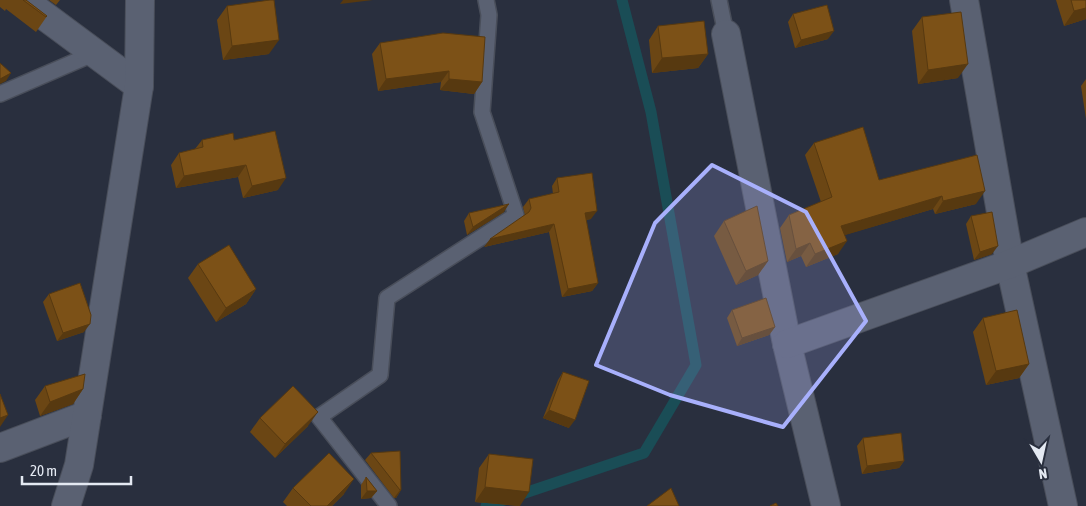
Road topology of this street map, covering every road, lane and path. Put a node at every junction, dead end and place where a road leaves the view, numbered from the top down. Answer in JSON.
{"nodes":[{"id":1,"x":23,"y":0,"type":"edge"},
{"id":2,"x":140,"y":0,"type":"edge"},
{"id":3,"x":486,"y":0,"type":"edge"},
{"id":4,"x":719,"y":0,"type":"edge"},
{"id":5,"x":964,"y":0,"type":"edge"},
{"id":6,"x":726,"y":34,"type":"joint"},
{"id":7,"x":95,"y":53,"type":"junction"},
{"id":8,"x":139,"y":86,"type":"junction"},
{"id":9,"x":0,"y":94,"type":"edge"},
{"id":10,"x":1086,"y":232,"type":"edge"},
{"id":11,"x":1010,"y":264,"type":"junction"},
{"id":12,"x":787,"y":344,"type":"junction"},
{"id":13,"x":87,"y":415,"type":"junction"},
{"id":14,"x":0,"y":448,"type":"edge"},
{"id":15,"x":66,"y":506,"type":"edge"},
{"id":16,"x":389,"y":506,"type":"edge"},
{"id":17,"x":826,"y":506,"type":"edge"},
{"id":18,"x":1063,"y":506,"type":"edge"}],
"edges":[{"from":1,"to":7,"type":"street"},
{"from":2,"to":8,"type":"street"},
{"from":3,"to":16,"type":"lane"},
{"from":4,"to":6,"type":"lane"},
{"from":5,"to":11,"type":"street"},
{"from":6,"to":12,"type":"street"},
{"from":7,"to":8,"type":"street"},
{"from":7,"to":9,"type":"lane"},
{"from":8,"to":13,"type":"street"},
{"from":10,"to":11,"type":"street"},
{"from":11,"to":12,"type":"street"},
{"from":11,"to":18,"type":"street"},
{"from":12,"to":17,"type":"street"},
{"from":13,"to":14,"type":"street"},
{"from":13,"to":15,"type":"street"}]}
